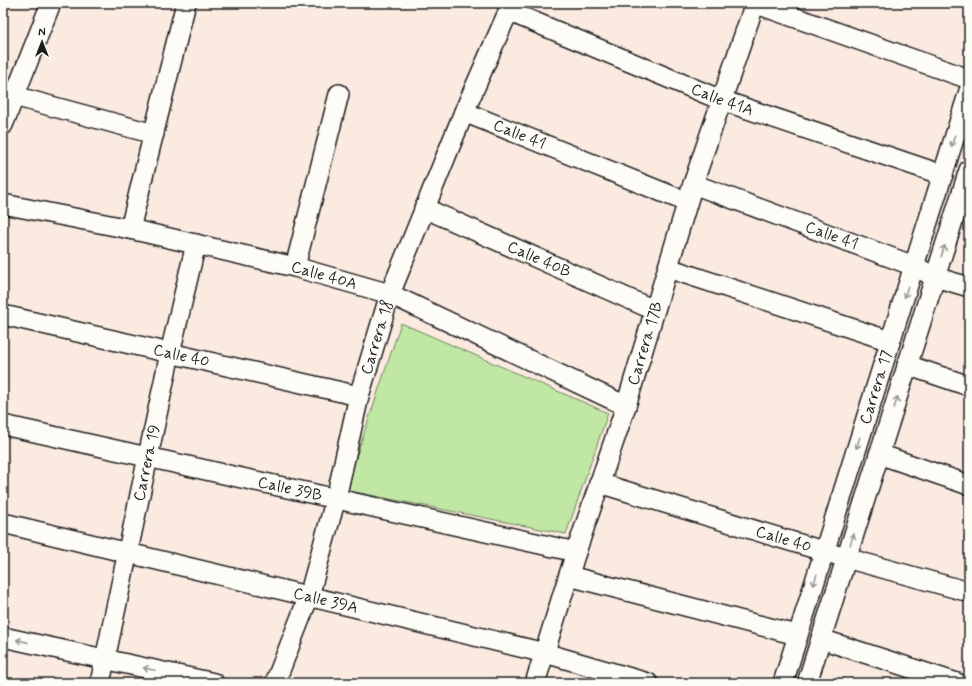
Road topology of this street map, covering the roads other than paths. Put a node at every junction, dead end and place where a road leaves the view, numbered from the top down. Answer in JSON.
{"nodes":[{"id":1,"x":51,"y":3,"type":"edge"},
{"id":2,"x":186,"y":3,"type":"edge"},
{"id":3,"x":755,"y":3,"type":"edge"},
{"id":4,"x":510,"y":7,"type":"edge"},
{"id":5,"x":969,"y":79,"type":"edge"},
{"id":6,"x":969,"y":91,"type":"edge"},
{"id":7,"x":9,"y":94,"type":"edge"},
{"id":8,"x":339,"y":94,"type":"dead end"},
{"id":9,"x":721,"y":100,"type":"junction"},
{"id":10,"x":464,"y":112,"type":"junction"},
{"id":11,"x":3,"y":125,"type":"edge"},
{"id":12,"x":154,"y":134,"type":"junction"},
{"id":13,"x":969,"y":170,"type":"edge"},
{"id":14,"x":943,"y":175,"type":"junction"},
{"id":15,"x":693,"y":184,"type":"junction"},
{"id":16,"x":687,"y":202,"type":"junction"},
{"id":17,"x":3,"y":204,"type":"edge"},
{"id":18,"x":424,"y":208,"type":"junction"},
{"id":19,"x":130,"y":230,"type":"junction"},
{"id":20,"x":196,"y":244,"type":"junction"},
{"id":21,"x":295,"y":266,"type":"junction"},
{"id":22,"x":914,"y":266,"type":"junction"},
{"id":23,"x":668,"y":268,"type":"junction"},
{"id":24,"x":935,"y":277,"type":"junction"},
{"id":25,"x":969,"y":287,"type":"edge"},
{"id":26,"x":390,"y":294,"type":"junction"},
{"id":27,"x":654,"y":310,"type":"junction"},
{"id":28,"x":3,"y":316,"type":"edge"},
{"id":29,"x":890,"y":341,"type":"junction"},
{"id":30,"x":170,"y":353,"type":"junction"},
{"id":31,"x":907,"y":365,"type":"junction"},
{"id":32,"x":969,"y":386,"type":"edge"},
{"id":33,"x":359,"y":396,"type":"junction"},
{"id":34,"x":626,"y":406,"type":"junction"},
{"id":35,"x":3,"y":425,"type":"edge"},
{"id":36,"x":879,"y":454,"type":"junction"},
{"id":37,"x":148,"y":457,"type":"junction"},
{"id":38,"x":600,"y":483,"type":"junction"},
{"id":39,"x":969,"y":485,"type":"edge"},
{"id":40,"x":336,"y":498,"type":"junction"},
{"id":41,"x":3,"y":523,"type":"edge"},
{"id":42,"x":824,"y":550,"type":"junction"},
{"id":43,"x":128,"y":552,"type":"junction"},
{"id":44,"x":576,"y":552,"type":"junction"},
{"id":45,"x":846,"y":558,"type":"junction"},
{"id":46,"x":569,"y":576,"type":"junction"},
{"id":47,"x":969,"y":592,"type":"edge"},
{"id":48,"x":309,"y":596,"type":"junction"},
{"id":49,"x":798,"y":635,"type":"junction"},
{"id":50,"x":3,"y":637,"type":"edge"},
{"id":51,"x":821,"y":638,"type":"junction"},
{"id":52,"x":545,"y":653,"type":"junction"},
{"id":53,"x":106,"y":660,"type":"junction"},
{"id":54,"x":100,"y":683,"type":"edge"},
{"id":55,"x":214,"y":683,"type":"edge"},
{"id":56,"x":275,"y":683,"type":"edge"},
{"id":57,"x":535,"y":683,"type":"edge"},
{"id":58,"x":648,"y":683,"type":"edge"},
{"id":59,"x":782,"y":683,"type":"edge"},
{"id":60,"x":806,"y":683,"type":"edge"},
{"id":61,"x":957,"y":683,"type":"edge"}],
"edges":[{"from":1,"to":7,"type":"street"},
{"from":2,"to":12,"type":"street"},
{"from":3,"to":5,"type":"street"},
{"from":3,"to":9,"type":"street","name":"Carrera 17B"},
{"from":4,"to":9,"type":"street","name":"Calle 41A"},
{"from":4,"to":10,"type":"street","name":"Carrera 18"},
{"from":6,"to":14,"type":"street","name":"Carrera 17","one_way":true},
{"from":7,"to":11,"type":"street"},
{"from":7,"to":12,"type":"street"},
{"from":8,"to":21,"type":"street"},
{"from":9,"to":14,"type":"street","name":"Calle 41A"},
{"from":9,"to":15,"type":"street","name":"Carrera 17B"},
{"from":10,"to":16,"type":"street","name":"Calle 41"},
{"from":10,"to":18,"type":"street","name":"Carrera 18"},
{"from":12,"to":19,"type":"street"},
{"from":24,"to":13,"type":"street","name":"Carrera 17","one_way":true},
{"from":14,"to":22,"type":"street","name":"Carrera 17"},
{"from":15,"to":16,"type":"street","name":"Carrera 17B"},
{"from":15,"to":22,"type":"street","name":"Calle 41"},
{"from":16,"to":23,"type":"street","name":"Carrera 17B"},
{"from":17,"to":19,"type":"street","name":"Calle 40A"},
{"from":18,"to":26,"type":"street","name":"Carrera 18"},
{"from":18,"to":27,"type":"street","name":"Calle 40B"},
{"from":19,"to":20,"type":"street","name":"Calle 40A"},
{"from":20,"to":21,"type":"street","name":"Calle 40A"},
{"from":20,"to":30,"type":"street","name":"Carrera 19"},
{"from":21,"to":26,"type":"street","name":"Calle 40A"},
{"from":22,"to":24,"type":"street","name":"Calle 41"},
{"from":22,"to":29,"type":"street","name":"Carrera 17","one_way":true},
{"from":23,"to":27,"type":"street","name":"Carrera 17B"},
{"from":23,"to":29,"type":"street"},
{"from":24,"to":25,"type":"street","name":"Calle 41"},
{"from":24,"to":31,"type":"street","name":"Carrera 17"},
{"from":26,"to":33,"type":"street","name":"Carrera 18"},
{"from":26,"to":34,"type":"street","name":"Calle 40A"},
{"from":27,"to":34,"type":"street","name":"Carrera 17B"},
{"from":28,"to":30,"type":"street","name":"Calle 40"},
{"from":29,"to":42,"type":"street","name":"Carrera 17","one_way":true},
{"from":30,"to":33,"type":"street","name":"Calle 40"},
{"from":30,"to":37,"type":"street","name":"Carrera 19"},
{"from":31,"to":32,"type":"street"},
{"from":36,"to":31,"type":"street","name":"Carrera 17","one_way":true},
{"from":33,"to":40,"type":"street","name":"Carrera 18"},
{"from":34,"to":38,"type":"street","name":"Carrera 17B"},
{"from":35,"to":37,"type":"street","name":"Calle 39B"},
{"from":36,"to":39,"type":"street"},
{"from":45,"to":36,"type":"street","name":"Carrera 17","one_way":true},
{"from":37,"to":40,"type":"street","name":"Calle 39B"},
{"from":37,"to":43,"type":"street","name":"Carrera 19"},
{"from":38,"to":42,"type":"street","name":"Calle 40"},
{"from":38,"to":44,"type":"street","name":"Carrera 17B"},
{"from":40,"to":44,"type":"street","name":"Calle 39B"},
{"from":40,"to":48,"type":"street","name":"Carrera 18"},
{"from":41,"to":43,"type":"street","name":"Calle 39A"},
{"from":42,"to":45,"type":"street","name":"Calle 40"},
{"from":42,"to":49,"type":"street","name":"Carrera 17","one_way":true},
{"from":43,"to":48,"type":"street","name":"Calle 39A"},
{"from":43,"to":53,"type":"street","name":"Carrera 19"},
{"from":44,"to":46,"type":"street","name":"Carrera 17B"},
{"from":45,"to":47,"type":"street","name":"Calle 40"},
{"from":45,"to":51,"type":"street","name":"Carrera 17"},
{"from":46,"to":49,"type":"street"},
{"from":46,"to":52,"type":"street","name":"Carrera 17B"},
{"from":48,"to":52,"type":"street","name":"Calle 39A"},
{"from":48,"to":56,"type":"street","name":"Carrera 18"},
{"from":49,"to":59,"type":"street","name":"Carrera 17"},
{"from":53,"to":50,"type":"street","one_way":true},
{"from":51,"to":60,"type":"street","name":"Carrera 17"},
{"from":51,"to":61,"type":"street"},
{"from":52,"to":57,"type":"street","name":"Carrera 17B"},
{"from":52,"to":58,"type":"street","name":"Calle 39A"},
{"from":53,"to":54,"type":"street","name":"Carrera 19"},
{"from":55,"to":53,"type":"street","one_way":true}]}
